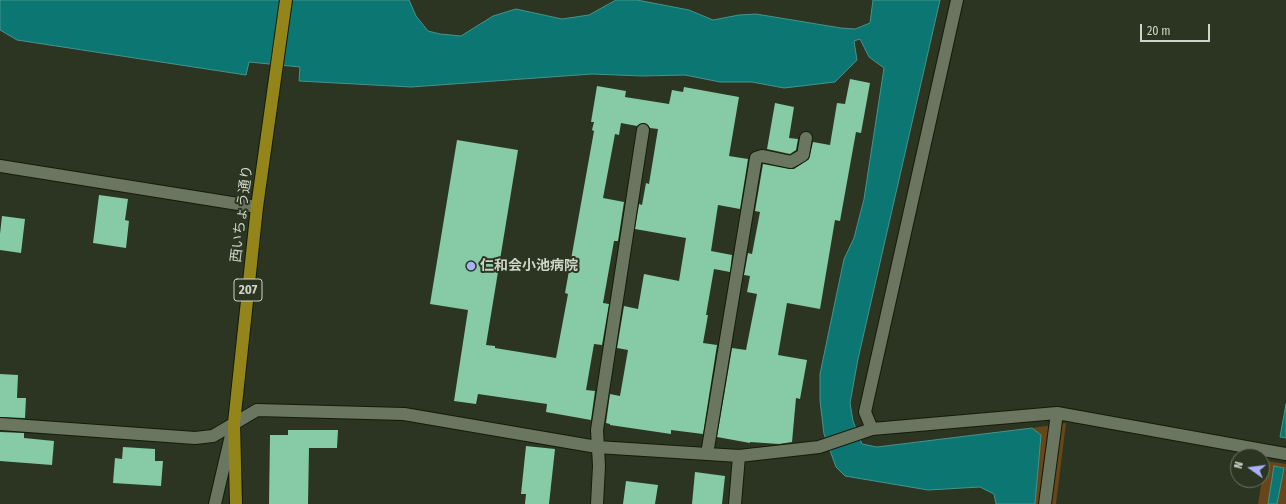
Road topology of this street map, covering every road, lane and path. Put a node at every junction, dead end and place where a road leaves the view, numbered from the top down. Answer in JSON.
{"nodes":[{"id":1,"x":286,"y":0,"type":"edge"},
{"id":2,"x":957,"y":0,"type":"edge"},
{"id":3,"x":643,"y":130,"type":"dead end"},
{"id":4,"x":806,"y":138,"type":"dead end"},
{"id":5,"x":0,"y":166,"type":"edge"},
{"id":6,"x":257,"y":207,"type":"junction"},
{"id":7,"x":1056,"y":413,"type":"junction"},
{"id":8,"x":234,"y":423,"type":"junction"},
{"id":9,"x":0,"y":424,"type":"edge"},
{"id":10,"x":872,"y":429,"type":"junction"},
{"id":11,"x":597,"y":447,"type":"junction"},
{"id":12,"x":707,"y":454,"type":"junction"},
{"id":13,"x":1286,"y":454,"type":"edge"},
{"id":14,"x":739,"y":456,"type":"junction"},
{"id":15,"x":215,"y":504,"type":"edge"},
{"id":16,"x":236,"y":504,"type":"edge"},
{"id":17,"x":596,"y":504,"type":"edge"},
{"id":18,"x":735,"y":504,"type":"edge"},
{"id":19,"x":1045,"y":504,"type":"edge"}],
"edges":[{"from":1,"to":6,"type":"highway","name":"西いちょう通り","number":"207"},
{"from":2,"to":10,"type":"street"},
{"from":3,"to":11,"type":"street"},
{"from":4,"to":12,"type":"street"},
{"from":5,"to":6,"type":"street"},
{"from":6,"to":8,"type":"highway","name":"西いちょう通り","number":"207"},
{"from":7,"to":10,"type":"street"},
{"from":7,"to":13,"type":"street"},
{"from":7,"to":19,"type":"street"},
{"from":8,"to":9,"type":"street"},
{"from":8,"to":11,"type":"street"},
{"from":8,"to":15,"type":"street"},
{"from":8,"to":16,"type":"highway","name":"西いちょう通り","number":"207"},
{"from":10,"to":14,"type":"street"},
{"from":11,"to":12,"type":"street"},
{"from":11,"to":17,"type":"street"},
{"from":12,"to":14,"type":"street"},
{"from":14,"to":18,"type":"street"}]}
